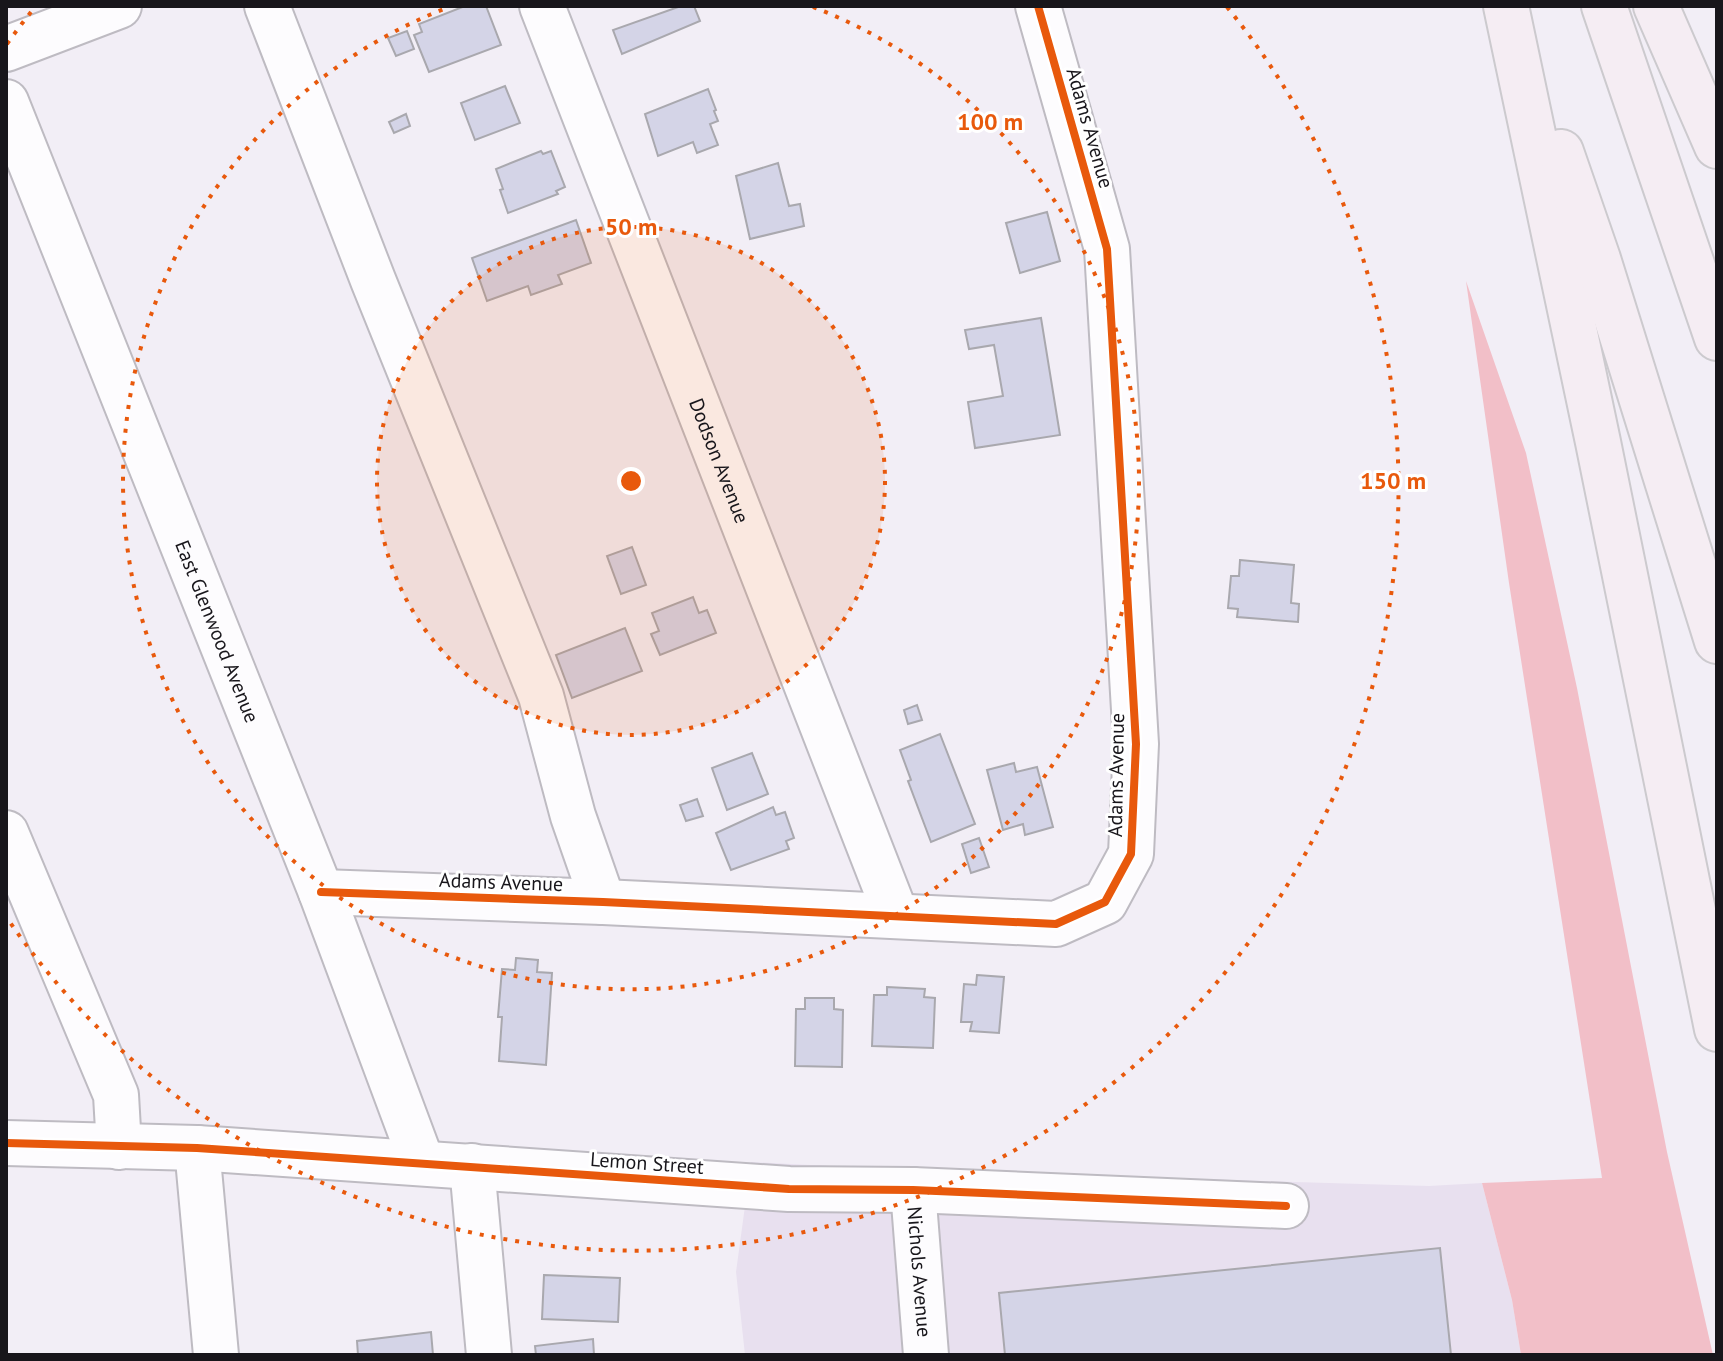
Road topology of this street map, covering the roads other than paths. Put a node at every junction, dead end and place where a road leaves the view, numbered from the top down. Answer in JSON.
{"nodes":[{"id":1,"x":119,"y":6,"type":"edge"},
{"id":2,"x":267,"y":6,"type":"edge"},
{"id":3,"x":542,"y":6,"type":"edge"},
{"id":4,"x":1038,"y":6,"type":"edge"},
{"id":5,"x":1508,"y":6,"type":"edge"},
{"id":6,"x":1604,"y":6,"type":"edge"},
{"id":7,"x":1656,"y":6,"type":"edge"},
{"id":8,"x":6,"y":49,"type":"edge"},
{"id":9,"x":6,"y":102,"type":"edge"},
{"id":10,"x":1717,"y":146,"type":"edge"},
{"id":11,"x":1717,"y":338,"type":"edge"},
{"id":12,"x":1717,"y":641,"type":"edge"},
{"id":13,"x":6,"y":833,"type":"edge"},
{"id":14,"x":321,"y":892,"type":"junction"},
{"id":15,"x":603,"y":902,"type":"junction"},
{"id":16,"x":896,"y":915,"type":"junction"},
{"id":17,"x":1717,"y":1029,"type":"edge"},
{"id":18,"x":6,"y":1143,"type":"edge"},
{"id":19,"x":119,"y":1147,"type":"junction"},
{"id":20,"x":197,"y":1148,"type":"junction"},
{"id":21,"x":422,"y":1163,"type":"junction"},
{"id":22,"x":472,"y":1166,"type":"junction"},
{"id":23,"x":913,"y":1190,"type":"junction"},
{"id":24,"x":1286,"y":1206,"type":"dead end"},
{"id":25,"x":216,"y":1355,"type":"edge"},
{"id":26,"x":489,"y":1355,"type":"edge"},
{"id":27,"x":926,"y":1355,"type":"edge"}],
"edges":[{"from":1,"to":8,"type":"street"},
{"from":2,"to":15,"type":"street"},
{"from":3,"to":16,"type":"street","name":"Dodson Avenue"},
{"from":4,"to":16,"type":"street","name":"Adams Avenue"},
{"from":5,"to":12,"type":"highway"},
{"from":5,"to":17,"type":"highway"},
{"from":6,"to":11,"type":"highway"},
{"from":7,"to":10,"type":"highway"},
{"from":9,"to":14,"type":"street","name":"East Glenwood Avenue"},
{"from":13,"to":19,"type":"street"},
{"from":14,"to":15,"type":"street","name":"Adams Avenue"},
{"from":14,"to":21,"type":"street","name":"East Glenwood Avenue"},
{"from":15,"to":16,"type":"street","name":"Adams Avenue"},
{"from":18,"to":19,"type":"street","name":"Lemon Street"},
{"from":19,"to":20,"type":"street","name":"Lemon Street"},
{"from":20,"to":21,"type":"street","name":"Lemon Street"},
{"from":20,"to":25,"type":"street"},
{"from":21,"to":22,"type":"street","name":"Lemon Street"},
{"from":22,"to":23,"type":"street","name":"Lemon Street"},
{"from":22,"to":26,"type":"street"},
{"from":23,"to":24,"type":"street","name":"Lemon Street"},
{"from":23,"to":27,"type":"street","name":"Nichols Avenue"}]}
